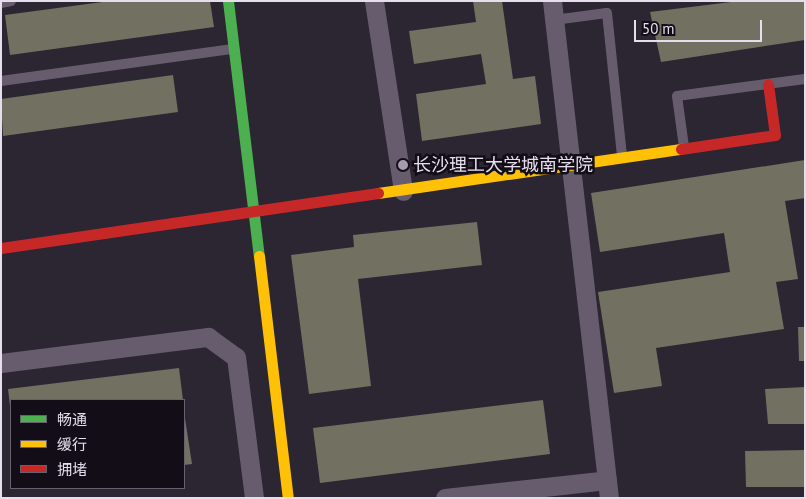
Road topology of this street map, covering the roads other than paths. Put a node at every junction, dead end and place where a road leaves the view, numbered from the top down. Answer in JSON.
{"nodes":[{"id":1,"x":11,"y":1,"type":"edge"},
{"id":2,"x":228,"y":1,"type":"edge"},
{"id":3,"x":374,"y":1,"type":"edge"},
{"id":4,"x":1,"y":3,"type":"edge"},
{"id":5,"x":553,"y":10,"type":"edge"},
{"id":6,"x":234,"y":49,"type":"junction"},
{"id":7,"x":805,"y":79,"type":"edge"},
{"id":8,"x":1,"y":81,"type":"edge"},
{"id":9,"x":768,"y":84,"type":"junction"},
{"id":10,"x":684,"y":147,"type":"junction"},
{"id":11,"x":622,"y":156,"type":"junction"},
{"id":12,"x":569,"y":165,"type":"junction"},
{"id":13,"x":403,"y":191,"type":"junction"},
{"id":14,"x":253,"y":213,"type":"junction"},
{"id":15,"x":1,"y":248,"type":"edge"},
{"id":16,"x":1,"y":363,"type":"edge"},
{"id":17,"x":608,"y":489,"type":"edge"},
{"id":18,"x":254,"y":498,"type":"edge"},
{"id":19,"x":288,"y":498,"type":"edge"},
{"id":20,"x":444,"y":498,"type":"edge"}],
"edges":[{"from":1,"to":4,"type":"lane"},
{"from":2,"to":6,"type":"street"},
{"from":3,"to":13,"type":"street"},
{"from":5,"to":11,"type":"lane"},
{"from":5,"to":12,"type":"street"},
{"from":6,"to":8,"type":"lane"},
{"from":6,"to":14,"type":"street"},
{"from":7,"to":9,"type":"lane"},
{"from":9,"to":10,"type":"street"},
{"from":9,"to":10,"type":"lane"},
{"from":10,"to":11,"type":"street"},
{"from":11,"to":12,"type":"street"},
{"from":12,"to":13,"type":"street"},
{"from":12,"to":17,"type":"street"},
{"from":13,"to":14,"type":"street"},
{"from":14,"to":15,"type":"street"},
{"from":14,"to":19,"type":"street"},
{"from":16,"to":18,"type":"street"},
{"from":17,"to":20,"type":"street"}]}
